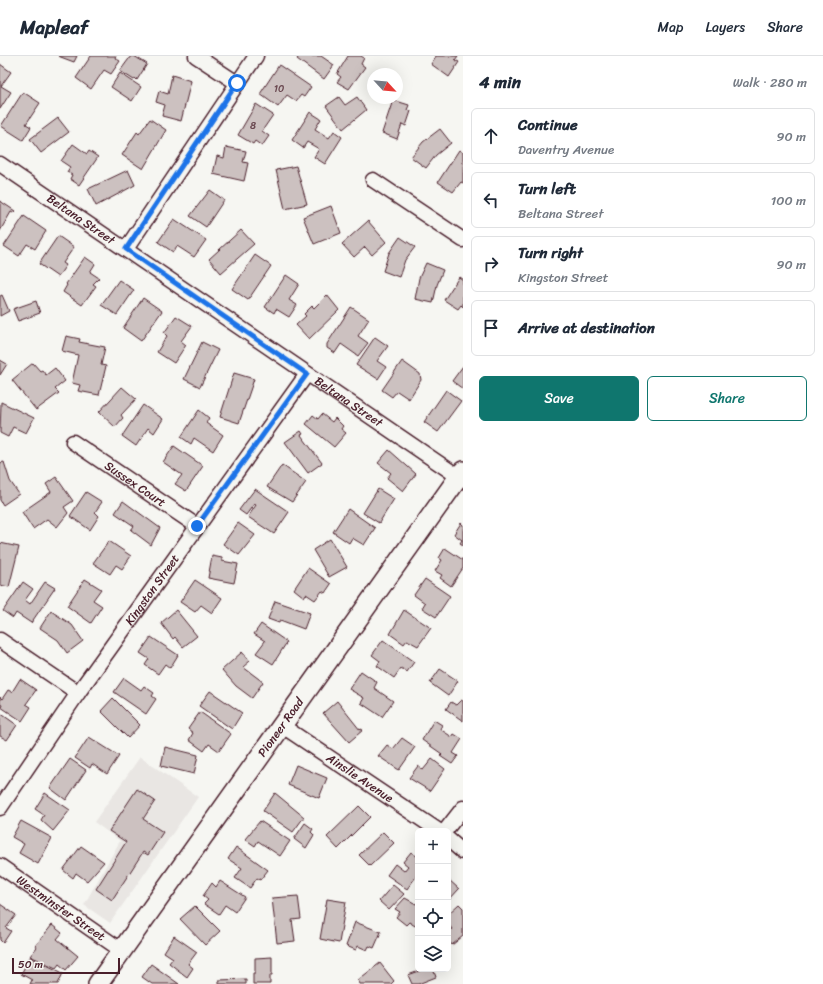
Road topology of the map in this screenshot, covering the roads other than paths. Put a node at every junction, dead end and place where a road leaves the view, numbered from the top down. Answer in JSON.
{"nodes":[{"id":1,"x":196,"y":56,"type":"edge"},
{"id":2,"x":256,"y":56,"type":"edge"},
{"id":3,"x":237,"y":83,"type":"junction"},
{"id":4,"x":0,"y":164,"type":"edge"},
{"id":5,"x":373,"y":180,"type":"dead end"},
{"id":6,"x":463,"y":240,"type":"edge"},
{"id":7,"x":126,"y":249,"type":"junction"},
{"id":8,"x":307,"y":374,"type":"junction"},
{"id":9,"x":73,"y":442,"type":"dead end"},
{"id":10,"x":461,"y":474,"type":"edge"},
{"id":11,"x":197,"y":526,"type":"junction"},
{"id":12,"x":0,"y":640,"type":"edge"},
{"id":13,"x":78,"y":693,"type":"junction"},
{"id":14,"x":281,"y":725,"type":"junction"},
{"id":15,"x":0,"y":808,"type":"edge"},
{"id":16,"x":463,"y":808,"type":"edge"},
{"id":17,"x":435,"y":828,"type":"edge"},
{"id":18,"x":447,"y":828,"type":"edge"},
{"id":19,"x":451,"y":842,"type":"edge"},
{"id":20,"x":463,"y":852,"type":"edge"},
{"id":21,"x":0,"y":866,"type":"edge"},
{"id":22,"x":121,"y":950,"type":"junction"},
{"id":23,"x":98,"y":984,"type":"edge"}],
"edges":[{"from":1,"to":3,"type":"street"},
{"from":2,"to":3,"type":"street"},
{"from":3,"to":7,"type":"street"},
{"from":4,"to":7,"type":"street","name":"Beltana Street"},
{"from":5,"to":6,"type":"street"},
{"from":7,"to":8,"type":"street","name":"Beltana Street"},
{"from":8,"to":10,"type":"street","name":"Beltana Street"},
{"from":8,"to":11,"type":"street","name":"Kingston Street"},
{"from":9,"to":11,"type":"street","name":"Sussex Court"},
{"from":10,"to":14,"type":"main road","name":"Pioneer Road"},
{"from":11,"to":13,"type":"street","name":"Kingston Street"},
{"from":12,"to":13,"type":"street"},
{"from":13,"to":15,"type":"street","name":"Kingston Street"},
{"from":14,"to":17,"type":"street","name":"Ainslie Avenue"},
{"from":14,"to":22,"type":"main road","name":"Pioneer Road"},
{"from":16,"to":18,"type":"street"},
{"from":19,"to":20,"type":"street"},
{"from":21,"to":22,"type":"street","name":"Westminster Street"},
{"from":22,"to":23,"type":"main road","name":"Pioneer Road"}]}
